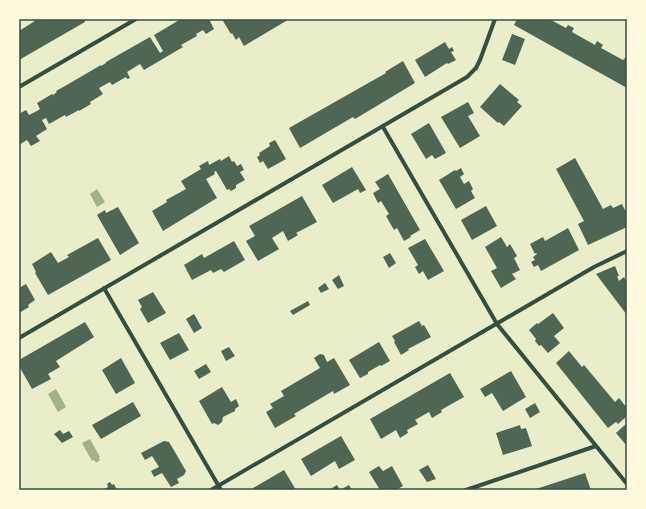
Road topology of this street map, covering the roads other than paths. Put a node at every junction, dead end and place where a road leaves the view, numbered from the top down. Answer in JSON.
{"nodes":[{"id":1,"x":136,"y":19,"type":"edge"},
{"id":2,"x":495,"y":19,"type":"edge"},
{"id":3,"x":19,"y":87,"type":"edge"},
{"id":4,"x":383,"y":127,"type":"junction"},
{"id":5,"x":627,"y":251,"type":"edge"},
{"id":6,"x":104,"y":288,"type":"junction"},
{"id":7,"x":497,"y":324,"type":"junction"},
{"id":8,"x":19,"y":338,"type":"edge"},
{"id":9,"x":596,"y":446,"type":"junction"},
{"id":10,"x":627,"y":484,"type":"edge"},
{"id":11,"x":218,"y":486,"type":"junction"},
{"id":12,"x":211,"y":490,"type":"edge"},
{"id":13,"x":222,"y":490,"type":"edge"},
{"id":14,"x":466,"y":490,"type":"edge"}],
"edges":[{"from":1,"to":3,"type":"street"},
{"from":2,"to":4,"type":"street"},
{"from":4,"to":6,"type":"street"},
{"from":4,"to":7,"type":"street"},
{"from":5,"to":7,"type":"street"},
{"from":6,"to":8,"type":"street"},
{"from":6,"to":11,"type":"street"},
{"from":7,"to":9,"type":"street"},
{"from":7,"to":11,"type":"street"},
{"from":9,"to":10,"type":"street"},
{"from":9,"to":14,"type":"street"},
{"from":11,"to":12,"type":"street"},
{"from":11,"to":13,"type":"street"}]}
